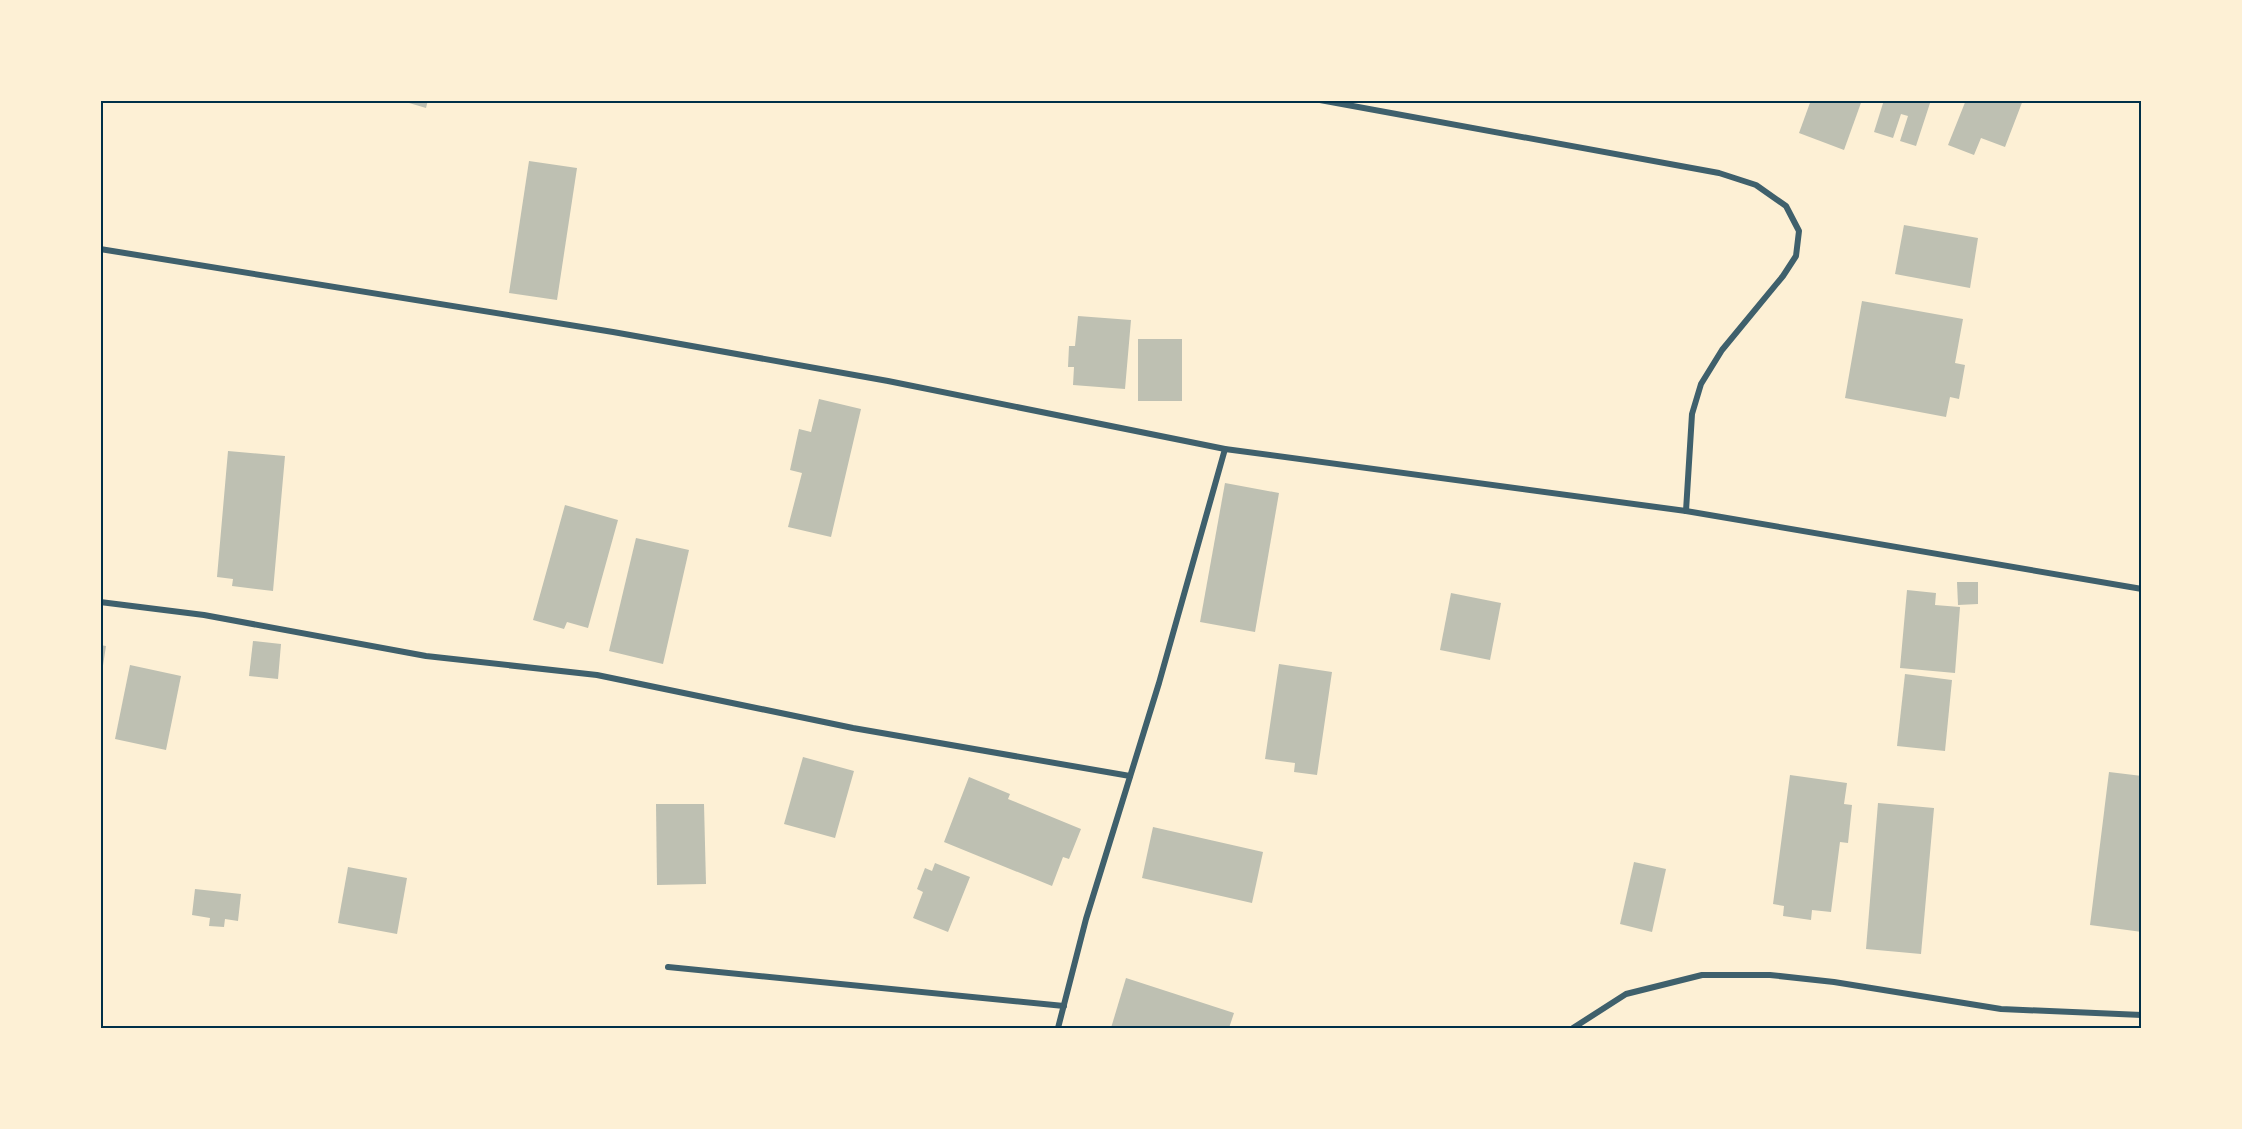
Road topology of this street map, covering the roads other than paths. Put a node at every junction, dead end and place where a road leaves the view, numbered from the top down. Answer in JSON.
{"nodes":[{"id":1,"x":1320,"y":100,"type":"edge"},
{"id":2,"x":100,"y":249,"type":"edge"},
{"id":3,"x":1225,"y":449,"type":"junction"},
{"id":4,"x":1686,"y":511,"type":"junction"},
{"id":5,"x":2142,"y":589,"type":"edge"},
{"id":6,"x":100,"y":603,"type":"edge"},
{"id":7,"x":1130,"y":776,"type":"junction"},
{"id":8,"x":668,"y":968,"type":"dead end"},
{"id":9,"x":1064,"y":1006,"type":"junction"},
{"id":10,"x":2142,"y":1015,"type":"edge"},
{"id":11,"x":1058,"y":1029,"type":"edge"},
{"id":12,"x":1573,"y":1029,"type":"edge"}],
"edges":[{"from":1,"to":4,"type":"street"},
{"from":2,"to":3,"type":"street"},
{"from":3,"to":4,"type":"street"},
{"from":3,"to":7,"type":"street"},
{"from":4,"to":5,"type":"street"},
{"from":6,"to":7,"type":"street"},
{"from":7,"to":9,"type":"street"},
{"from":8,"to":9,"type":"street"},
{"from":9,"to":11,"type":"street"},
{"from":10,"to":12,"type":"street"}]}
